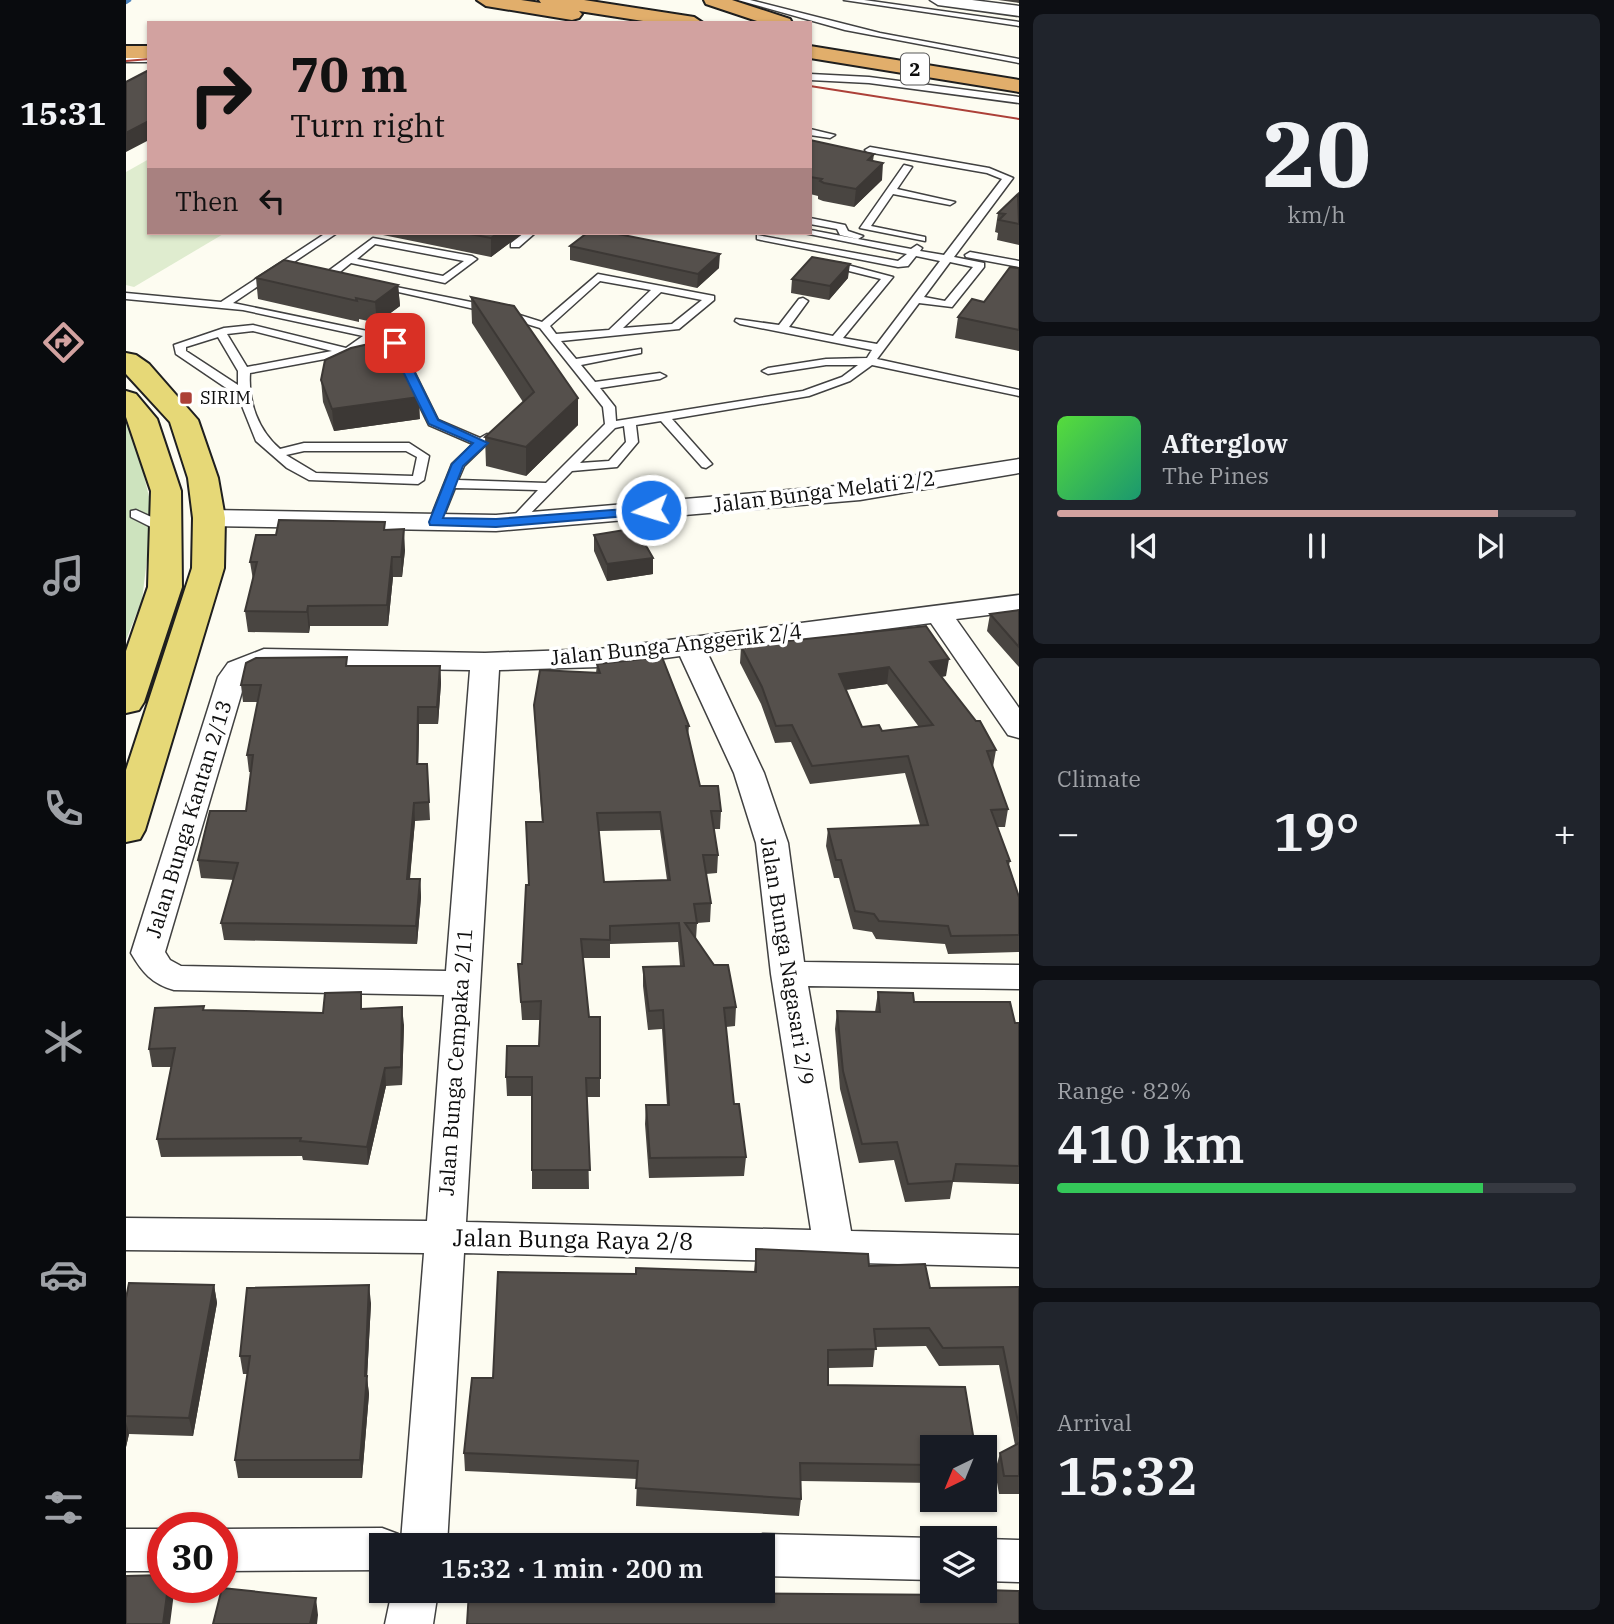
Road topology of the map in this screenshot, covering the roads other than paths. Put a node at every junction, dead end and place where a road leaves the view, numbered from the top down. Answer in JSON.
{"nodes":[{"id":1,"x":486,"y":0,"type":"edge"},
{"id":2,"x":548,"y":0,"type":"edge"},
{"id":3,"x":713,"y":0,"type":"edge"},
{"id":4,"x":742,"y":0,"type":"edge"},
{"id":5,"x":848,"y":0,"type":"edge"},
{"id":6,"x":938,"y":0,"type":"edge"},
{"id":7,"x":1019,"y":11,"type":"edge"},
{"id":8,"x":617,"y":21,"type":"edge"},
{"id":9,"x":681,"y":21,"type":"edge"},
{"id":10,"x":777,"y":21,"type":"edge"},
{"id":11,"x":1019,"y":24,"type":"edge"},
{"id":12,"x":812,"y":30,"type":"edge"},
{"id":13,"x":812,"y":41,"type":"edge"},
{"id":14,"x":812,"y":52,"type":"edge"},
{"id":15,"x":812,"y":71,"type":"edge"},
{"id":16,"x":1011,"y":75,"type":"edge"},
{"id":17,"x":812,"y":77,"type":"edge"},
{"id":18,"x":1019,"y":100,"type":"edge"},
{"id":19,"x":812,"y":132,"type":"edge"},
{"id":20,"x":830,"y":135,"type":"dead end"},
{"id":21,"x":871,"y":139,"type":"dead end"},
{"id":22,"x":870,"y":150,"type":"edge"},
{"id":23,"x":859,"y":159,"type":"edge"},
{"id":24,"x":907,"y":167,"type":"junction"},
{"id":25,"x":989,"y":171,"type":"junction"},
{"id":26,"x":1003,"y":183,"type":"junction"},
{"id":27,"x":1019,"y":186,"type":"edge"},
{"id":28,"x":891,"y":191,"type":"junction"},
{"id":29,"x":950,"y":202,"type":"dead end"},
{"id":30,"x":812,"y":220,"type":"edge"},
{"id":31,"x":812,"y":234,"type":"edge"},
{"id":32,"x":329,"y":235,"type":"edge"},
{"id":33,"x":527,"y":235,"type":"edge"},
{"id":34,"x":761,"y":237,"type":"dead end"},
{"id":35,"x":921,"y":239,"type":"dead end"},
{"id":36,"x":515,"y":244,"type":"dead end"},
{"id":37,"x":912,"y":253,"type":"junction"},
{"id":38,"x":948,"y":255,"type":"junction"},
{"id":39,"x":349,"y":260,"type":"junction"},
{"id":40,"x":1019,"y":264,"type":"edge"},
{"id":41,"x":831,"y":271,"type":"edge"},
{"id":42,"x":345,"y":277,"type":"edge"},
{"id":43,"x":371,"y":283,"type":"edge"},
{"id":44,"x":658,"y":289,"type":"junction"},
{"id":45,"x":128,"y":299,"type":"edge"},
{"id":46,"x":916,"y":299,"type":"junction"},
{"id":47,"x":803,"y":301,"type":"dead end"},
{"id":48,"x":223,"y":305,"type":"junction"},
{"id":49,"x":265,"y":311,"type":"junction"},
{"id":50,"x":740,"y":321,"type":"dead end"},
{"id":51,"x":544,"y":326,"type":"junction"},
{"id":52,"x":253,"y":328,"type":"junction"},
{"id":53,"x":782,"y":329,"type":"junction"},
{"id":54,"x":221,"y":332,"type":"junction"},
{"id":55,"x":613,"y":332,"type":"junction"},
{"id":56,"x":372,"y":335,"type":"junction"},
{"id":57,"x":553,"y":338,"type":"junction"},
{"id":58,"x":835,"y":340,"type":"junction"},
{"id":59,"x":879,"y":348,"type":"junction"},
{"id":60,"x":636,"y":351,"type":"dead end"},
{"id":61,"x":348,"y":352,"type":"junction"},
{"id":62,"x":870,"y":361,"type":"junction"},
{"id":63,"x":126,"y":362,"type":"edge"},
{"id":64,"x":573,"y":363,"type":"junction"},
{"id":65,"x":244,"y":371,"type":"junction"},
{"id":66,"x":768,"y":371,"type":"dead end"},
{"id":67,"x":660,"y":376,"type":"dead end"},
{"id":68,"x":592,"y":386,"type":"junction"},
{"id":69,"x":1019,"y":393,"type":"edge"},
{"id":70,"x":243,"y":394,"type":"junction"},
{"id":71,"x":126,"y":400,"type":"edge"},
{"id":72,"x":664,"y":417,"type":"junction"},
{"id":73,"x":630,"y":422,"type":"junction"},
{"id":74,"x":611,"y":425,"type":"junction"},
{"id":75,"x":500,"y":426,"type":"edge"},
{"id":76,"x":482,"y":443,"type":"junction"},
{"id":77,"x":278,"y":453,"type":"junction"},
{"id":78,"x":706,"y":464,"type":"dead end"},
{"id":79,"x":1019,"y":466,"type":"edge"},
{"id":80,"x":568,"y":468,"type":"junction"},
{"id":81,"x":450,"y":484,"type":"junction"},
{"id":82,"x":549,"y":487,"type":"junction"},
{"id":83,"x":136,"y":514,"type":"dead end"},
{"id":84,"x":209,"y":517,"type":"junction"},
{"id":85,"x":435,"y":522,"type":"junction"},
{"id":86,"x":513,"y":522,"type":"junction"},
{"id":87,"x":166,"y":529,"type":"junction"},
{"id":88,"x":1019,"y":603,"type":"edge"},
{"id":89,"x":938,"y":613,"type":"junction"},
{"id":90,"x":691,"y":647,"type":"junction"},
{"id":91,"x":249,"y":662,"type":"joint"},
{"id":92,"x":485,"y":662,"type":"junction"},
{"id":93,"x":126,"y":702,"type":"edge"},
{"id":94,"x":1019,"y":729,"type":"edge"},
{"id":95,"x":126,"y":830,"type":"edge"},
{"id":96,"x":788,"y":974,"type":"junction"},
{"id":97,"x":1019,"y":977,"type":"edge"},
{"id":98,"x":462,"y":983,"type":"junction"},
{"id":99,"x":126,"y":1234,"type":"edge"},
{"id":100,"x":444,"y":1237,"type":"junction"},
{"id":101,"x":834,"y":1246,"type":"junction"},
{"id":102,"x":1019,"y":1251,"type":"edge"},
{"id":103,"x":425,"y":1533,"type":"edge"},
{"id":104,"x":369,"y":1549,"type":"edge"},
{"id":105,"x":126,"y":1550,"type":"edge"},
{"id":106,"x":147,"y":1550,"type":"edge"},
{"id":107,"x":238,"y":1550,"type":"edge"},
{"id":108,"x":775,"y":1556,"type":"edge"},
{"id":109,"x":920,"y":1559,"type":"edge"},
{"id":110,"x":997,"y":1560,"type":"edge"},
{"id":111,"x":1019,"y":1561,"type":"edge"},
{"id":112,"x":413,"y":1603,"type":"edge"},
{"id":113,"x":409,"y":1624,"type":"edge"}],
"edges":[{"from":1,"to":8,"type":"highway"},
{"from":2,"to":9,"type":"highway"},
{"from":3,"to":10,"type":"highway"},
{"from":4,"to":16,"type":"lane"},
{"from":5,"to":11,"type":"lane"},
{"from":6,"to":7,"type":"street"},
{"from":12,"to":16,"type":"highway"},
{"from":13,"to":16,"type":"highway","number":"2"},
{"from":14,"to":16,"type":"highway","number":"2"},
{"from":15,"to":16,"type":"highway"},
{"from":17,"to":18,"type":"lane"},
{"from":19,"to":20,"type":"lane"},
{"from":21,"to":25,"type":"lane"},
{"from":22,"to":25,"type":"lane"},
{"from":23,"to":24,"type":"lane"},
{"from":24,"to":26,"type":"lane"},
{"from":24,"to":28,"type":"lane"},
{"from":25,"to":26,"type":"lane"},
{"from":26,"to":27,"type":"lane"},
{"from":26,"to":38,"type":"lane"},
{"from":28,"to":29,"type":"lane"},
{"from":28,"to":35,"type":"lane"},
{"from":30,"to":37,"type":"lane"},
{"from":31,"to":37,"type":"lane"},
{"from":32,"to":48,"type":"lane"},
{"from":33,"to":36,"type":"lane"},
{"from":34,"to":37,"type":"lane"},
{"from":37,"to":38,"type":"lane"},
{"from":38,"to":40,"type":"lane"},
{"from":38,"to":46,"type":"lane"},
{"from":38,"to":46,"type":"lane"},
{"from":39,"to":39,"type":"lane"},
{"from":39,"to":42,"type":"lane"},
{"from":41,"to":58,"type":"lane"},
{"from":43,"to":51,"type":"lane"},
{"from":44,"to":51,"type":"lane"},
{"from":44,"to":55,"type":"lane"},
{"from":44,"to":55,"type":"lane"},
{"from":45,"to":48,"type":"lane"},
{"from":46,"to":59,"type":"lane"},
{"from":47,"to":53,"type":"lane"},
{"from":48,"to":49,"type":"lane"},
{"from":49,"to":52,"type":"lane"},
{"from":49,"to":56,"type":"lane"},
{"from":50,"to":53,"type":"lane"},
{"from":51,"to":57,"type":"lane"},
{"from":52,"to":54,"type":"lane"},
{"from":52,"to":61,"type":"lane"},
{"from":53,"to":58,"type":"lane"},
{"from":54,"to":65,"type":"lane"},
{"from":54,"to":70,"type":"lane"},
{"from":55,"to":57,"type":"lane"},
{"from":56,"to":61,"type":"lane"},
{"from":56,"to":76,"type":"lane"},
{"from":57,"to":64,"type":"lane"},
{"from":58,"to":59,"type":"lane"},
{"from":59,"to":62,"type":"lane"},
{"from":60,"to":64,"type":"lane"},
{"from":61,"to":65,"type":"lane"},
{"from":62,"to":66,"type":"lane"},
{"from":62,"to":69,"type":"lane"},
{"from":62,"to":72,"type":"lane"},
{"from":63,"to":84,"type":"main road"},
{"from":64,"to":68,"type":"lane"},
{"from":65,"to":70,"type":"lane"},
{"from":67,"to":68,"type":"lane"},
{"from":68,"to":74,"type":"lane"},
{"from":70,"to":77,"type":"lane"},
{"from":71,"to":87,"type":"main road"},
{"from":72,"to":73,"type":"lane"},
{"from":72,"to":78,"type":"lane"},
{"from":73,"to":74,"type":"lane"},
{"from":73,"to":80,"type":"lane"},
{"from":74,"to":80,"type":"lane"},
{"from":75,"to":76,"type":"lane"},
{"from":76,"to":81,"type":"lane"},
{"from":77,"to":77,"type":"lane"},
{"from":79,"to":86,"type":"street","name":"Jalan Bunga Melati 2/2"},
{"from":80,"to":82,"type":"lane"},
{"from":81,"to":82,"type":"lane"},
{"from":81,"to":85,"type":"lane"},
{"from":82,"to":86,"type":"lane"},
{"from":83,"to":87,"type":"lane"},
{"from":84,"to":85,"type":"street","name":"Jalan Bunga Melati 2/2"},
{"from":84,"to":95,"type":"main road"},
{"from":85,"to":86,"type":"street","name":"Jalan Bunga Melati 2/2"},
{"from":87,"to":93,"type":"main road"},
{"from":88,"to":89,"type":"street","name":"Jalan Bunga Anggerik 2/4"},
{"from":89,"to":90,"type":"street","name":"Jalan Bunga Anggerik 2/4"},
{"from":89,"to":94,"type":"street"},
{"from":90,"to":92,"type":"street","name":"Jalan Bunga Anggerik 2/4"},
{"from":90,"to":96,"type":"street","name":"Jalan Bunga Nagasari 2/9"},
{"from":91,"to":92,"type":"street","name":"Jalan Bunga Anggerik 2/4"},
{"from":91,"to":98,"type":"street","name":"Jalan Bunga Kantan 2/13"},
{"from":92,"to":98,"type":"street","name":"Jalan Bunga Cempaka 2/11"},
{"from":96,"to":97,"type":"street"},
{"from":96,"to":101,"type":"street","name":"Jalan Bunga Nagasari 2/9"},
{"from":98,"to":100,"type":"street","name":"Jalan Bunga Cempaka 2/11"},
{"from":99,"to":100,"type":"street","name":"Jalan Bunga Raya 2/8"},
{"from":100,"to":101,"type":"street","name":"Jalan Bunga Raya 2/8"},
{"from":100,"to":103,"type":"street","name":"Jalan Bunga Cempaka 2/11"},
{"from":101,"to":102,"type":"street","name":"Jalan Bunga Raya 2/8"},
{"from":104,"to":107,"type":"street"},
{"from":105,"to":106,"type":"street"},
{"from":108,"to":109,"type":"street"},
{"from":110,"to":111,"type":"street"},
{"from":112,"to":113,"type":"street"}]}
